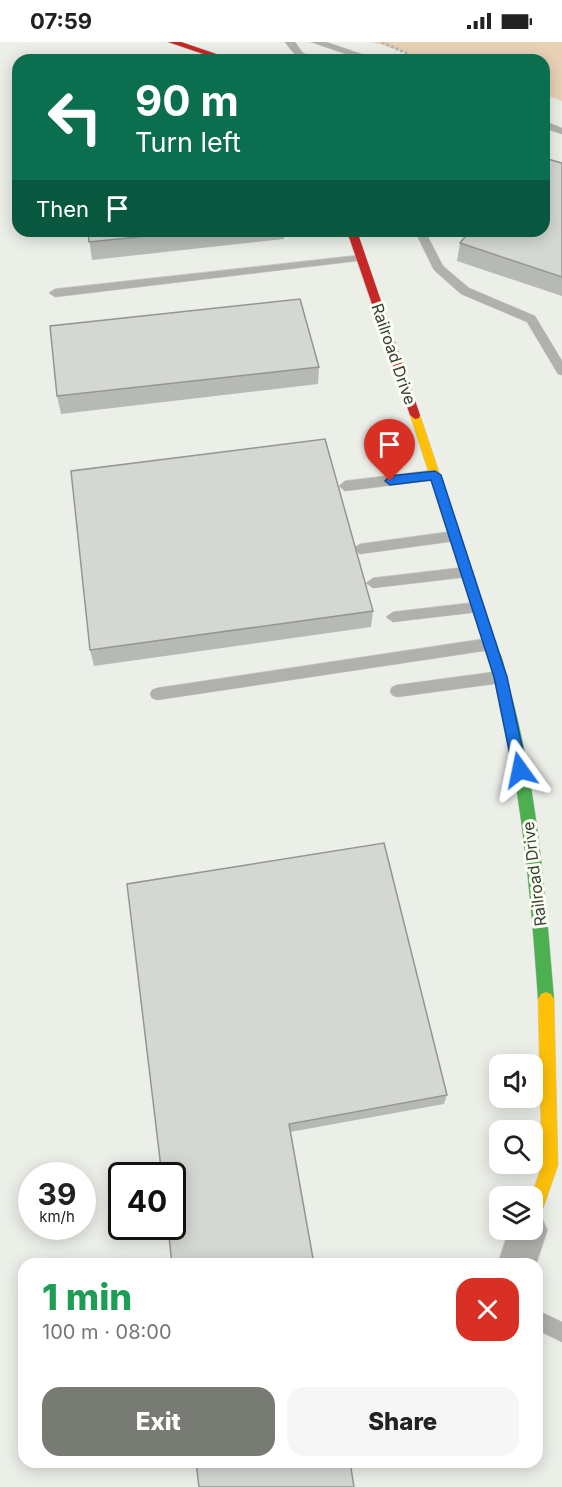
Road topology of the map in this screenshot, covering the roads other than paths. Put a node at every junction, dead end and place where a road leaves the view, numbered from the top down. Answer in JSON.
{"nodes":[{"id":1,"x":172,"y":42,"type":"edge"},
{"id":2,"x":316,"y":42,"type":"edge"},
{"id":3,"x":211,"y":54,"type":"edge"},
{"id":4,"x":355,"y":54,"type":"edge"},
{"id":5,"x":354,"y":237,"type":"edge"},
{"id":6,"x":423,"y":237,"type":"edge"},
{"id":7,"x":361,"y":258,"type":"junction"},
{"id":8,"x":55,"y":292,"type":"dead end"},
{"id":9,"x":562,"y":371,"type":"edge"},
{"id":10,"x":435,"y":475,"type":"junction"},
{"id":11,"x":345,"y":486,"type":"dead end"},
{"id":12,"x":455,"y":536,"type":"junction"},
{"id":13,"x":360,"y":549,"type":"dead end"},
{"id":14,"x":467,"y":572,"type":"junction"},
{"id":15,"x":374,"y":583,"type":"dead end"},
{"id":16,"x":478,"y":607,"type":"junction"},
{"id":17,"x":393,"y":617,"type":"dead end"},
{"id":18,"x":490,"y":644,"type":"junction"},
{"id":19,"x":501,"y":677,"type":"junction"},
{"id":20,"x":397,"y":691,"type":"dead end"},
{"id":21,"x":157,"y":693,"type":"dead end"},
{"id":22,"x":543,"y":1186,"type":"edge"},
{"id":23,"x":525,"y":1240,"type":"edge"},
{"id":24,"x":519,"y":1258,"type":"edge"},
{"id":25,"x":543,"y":1323,"type":"edge"},
{"id":26,"x":562,"y":1332,"type":"edge"}],
"edges":[{"from":1,"to":3,"type":"street"},
{"from":2,"to":4,"type":"lane"},
{"from":5,"to":7,"type":"street","name":"Railroad Drive"},
{"from":6,"to":9,"type":"lane"},
{"from":7,"to":8,"type":"lane"},
{"from":7,"to":10,"type":"street","name":"Railroad Drive"},
{"from":10,"to":11,"type":"lane"},
{"from":10,"to":12,"type":"street","name":"Railroad Drive"},
{"from":12,"to":13,"type":"lane"},
{"from":12,"to":14,"type":"street","name":"Railroad Drive"},
{"from":14,"to":15,"type":"lane"},
{"from":14,"to":16,"type":"street","name":"Railroad Drive"},
{"from":16,"to":17,"type":"lane"},
{"from":16,"to":18,"type":"street","name":"Railroad Drive"},
{"from":18,"to":19,"type":"street","name":"Railroad Drive"},
{"from":18,"to":21,"type":"lane"},
{"from":19,"to":20,"type":"lane"},
{"from":19,"to":22,"type":"street","name":"Railroad Drive"},
{"from":23,"to":24,"type":"street"},
{"from":25,"to":26,"type":"lane"}]}
